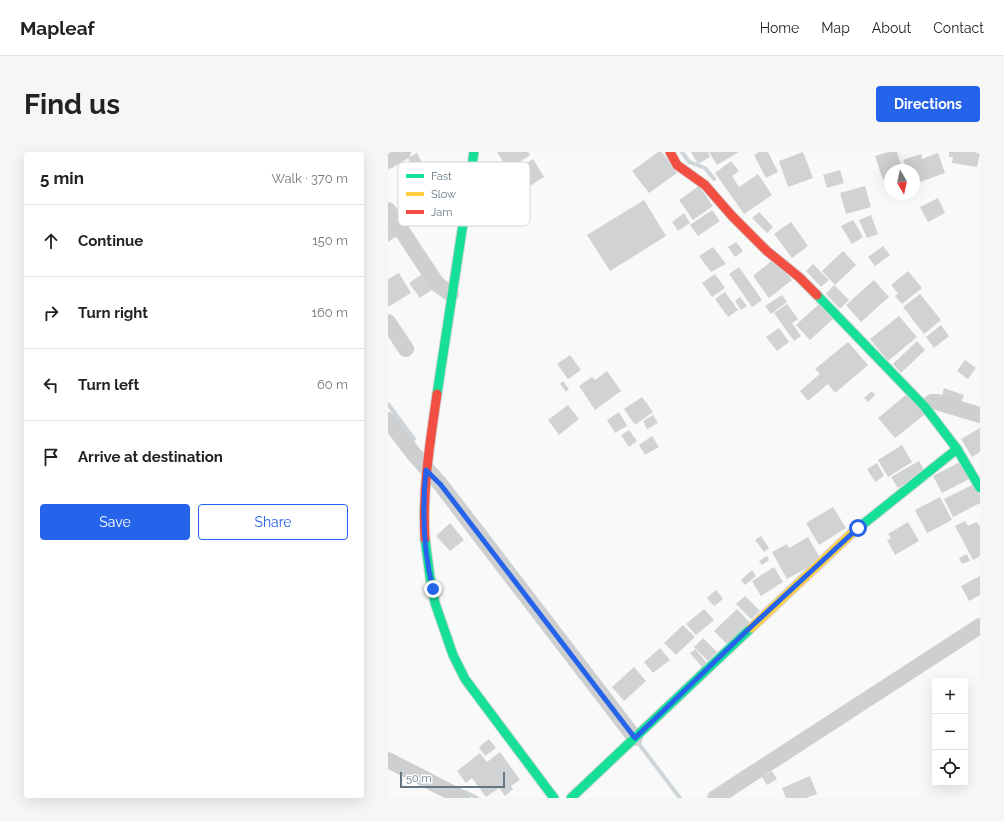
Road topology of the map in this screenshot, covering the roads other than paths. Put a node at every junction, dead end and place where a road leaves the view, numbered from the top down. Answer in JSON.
{"nodes":[{"id":1,"x":403,"y":152,"type":"edge"},
{"id":2,"x":474,"y":152,"type":"edge"},
{"id":3,"x":670,"y":152,"type":"edge"},
{"id":4,"x":388,"y":161,"type":"edge"},
{"id":5,"x":472,"y":162,"type":"edge"},
{"id":6,"x":388,"y":210,"type":"edge"},
{"id":7,"x":398,"y":225,"type":"edge"},
{"id":8,"x":399,"y":226,"type":"edge"},
{"id":9,"x":462,"y":226,"type":"edge"},
{"id":10,"x":451,"y":294,"type":"junction"},
{"id":11,"x":388,"y":322,"type":"edge"},
{"id":12,"x":406,"y":349,"type":"dead end"},
{"id":13,"x":929,"y":405,"type":"junction"},
{"id":14,"x":980,"y":415,"type":"edge"},
{"id":15,"x":388,"y":420,"type":"edge"},
{"id":16,"x":957,"y":449,"type":"junction"},
{"id":17,"x":426,"y":470,"type":"junction"},
{"id":18,"x":980,"y":488,"type":"edge"},
{"id":19,"x":980,"y":626,"type":"edge"},
{"id":20,"x":635,"y":738,"type":"junction"},
{"id":21,"x":388,"y":760,"type":"edge"},
{"id":22,"x":462,"y":798,"type":"edge"},
{"id":23,"x":554,"y":798,"type":"edge"},
{"id":24,"x":571,"y":798,"type":"edge"},
{"id":25,"x":715,"y":798,"type":"edge"}],
"edges":[{"from":1,"to":4,"type":"street"},
{"from":2,"to":5,"type":"street"},
{"from":3,"to":13,"type":"street"},
{"from":6,"to":7,"type":"street"},
{"from":8,"to":10,"type":"street"},
{"from":9,"to":10,"type":"street"},
{"from":10,"to":17,"type":"street"},
{"from":11,"to":12,"type":"street"},
{"from":13,"to":14,"type":"street"},
{"from":13,"to":16,"type":"street"},
{"from":15,"to":17,"type":"street"},
{"from":16,"to":18,"type":"street"},
{"from":16,"to":20,"type":"street"},
{"from":17,"to":20,"type":"street"},
{"from":17,"to":23,"type":"street"},
{"from":19,"to":25,"type":"street"},
{"from":20,"to":24,"type":"street"},
{"from":21,"to":22,"type":"street"}]}
